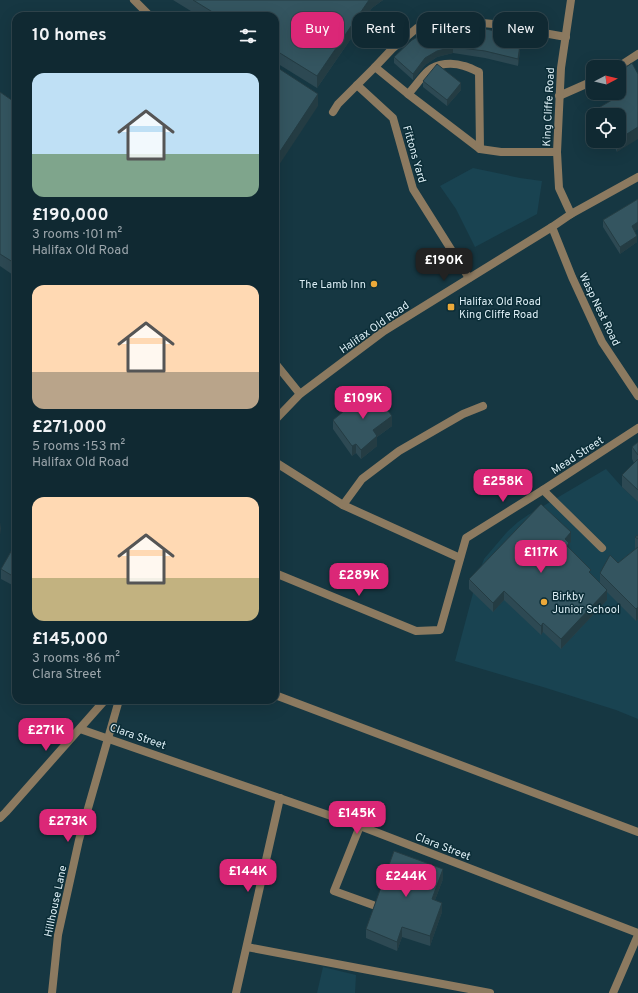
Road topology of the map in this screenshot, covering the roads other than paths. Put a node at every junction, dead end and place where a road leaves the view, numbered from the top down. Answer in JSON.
{"nodes":[{"id":1,"x":134,"y":0,"type":"edge"},
{"id":2,"x":571,"y":0,"type":"edge"},
{"id":3,"x":146,"y":12,"type":"edge"},
{"id":4,"x":566,"y":37,"type":"junction"},
{"id":5,"x":638,"y":54,"type":"edge"},
{"id":6,"x":626,"y":62,"type":"edge"},
{"id":7,"x":375,"y":67,"type":"junction"},
{"id":8,"x":586,"y":84,"type":"edge"},
{"id":9,"x":357,"y":85,"type":"junction"},
{"id":10,"x":408,"y":94,"type":"junction"},
{"id":11,"x":559,"y":96,"type":"junction"},
{"id":12,"x":333,"y":112,"type":"dead end"},
{"id":13,"x":480,"y":149,"type":"junction"},
{"id":14,"x":557,"y":152,"type":"junction"},
{"id":15,"x":638,"y":177,"type":"edge"},
{"id":16,"x":571,"y":214,"type":"junction"},
{"id":17,"x":552,"y":227,"type":"junction"},
{"id":18,"x":469,"y":278,"type":"junction"},
{"id":19,"x":279,"y":368,"type":"edge"},
{"id":20,"x":300,"y":394,"type":"junction"},
{"id":21,"x":638,"y":396,"type":"edge"},
{"id":22,"x":482,"y":406,"type":"dead end"},
{"id":23,"x":279,"y":416,"type":"edge"},
{"id":24,"x":638,"y":428,"type":"edge"},
{"id":25,"x":279,"y":465,"type":"edge"},
{"id":26,"x":543,"y":490,"type":"junction"},
{"id":27,"x":343,"y":505,"type":"junction"},
{"id":28,"x":602,"y":548,"type":"dead end"},
{"id":29,"x":460,"y":558,"type":"junction"},
{"id":30,"x":279,"y":575,"type":"edge"},
{"id":31,"x":279,"y":697,"type":"edge"},
{"id":32,"x":101,"y":704,"type":"edge"},
{"id":33,"x":118,"y":704,"type":"edge"},
{"id":34,"x":80,"y":728,"type":"junction"},
{"id":35,"x":108,"y":738,"type":"junction"},
{"id":36,"x":280,"y":798,"type":"junction"},
{"id":37,"x":0,"y":818,"type":"edge"},
{"id":38,"x":360,"y":826,"type":"junction"},
{"id":39,"x":638,"y":832,"type":"edge"},
{"id":40,"x":374,"y":905,"type":"edge"},
{"id":41,"x":638,"y":934,"type":"edge"},
{"id":42,"x":246,"y":947,"type":"junction"},
{"id":43,"x":52,"y":993,"type":"edge"},
{"id":44,"x":236,"y":993,"type":"edge"},
{"id":45,"x":490,"y":993,"type":"edge"},
{"id":46,"x":613,"y":993,"type":"edge"}],
"edges":[{"from":1,"to":3,"type":"street"},
{"from":2,"to":4,"type":"street","name":"King Cliffe Road"},
{"from":4,"to":7,"type":"street"},
{"from":4,"to":11,"type":"street","name":"King Cliffe Road"},
{"from":5,"to":6,"type":"street"},
{"from":7,"to":9,"type":"street"},
{"from":7,"to":10,"type":"street"},
{"from":8,"to":11,"type":"street"},
{"from":9,"to":12,"type":"street"},
{"from":9,"to":18,"type":"street","name":"Fittons Yard"},
{"from":10,"to":13,"type":"street"},
{"from":10,"to":13,"type":"street"},
{"from":11,"to":14,"type":"street","name":"King Cliffe Road"},
{"from":13,"to":14,"type":"street"},
{"from":14,"to":16,"type":"street","name":"King Cliffe Road"},
{"from":15,"to":16,"type":"street","name":"Halifax Old Road"},
{"from":16,"to":17,"type":"street","name":"Halifax Old Road"},
{"from":17,"to":18,"type":"street","name":"Halifax Old Road"},
{"from":17,"to":21,"type":"street","name":"Wasp Nest Road"},
{"from":18,"to":20,"type":"street","name":"Halifax Old Road"},
{"from":19,"to":20,"type":"street"},
{"from":20,"to":23,"type":"street","name":"Halifax Old Road"},
{"from":22,"to":27,"type":"street"},
{"from":24,"to":26,"type":"street","name":"Mead Street"},
{"from":25,"to":27,"type":"street"},
{"from":26,"to":28,"type":"street"},
{"from":26,"to":29,"type":"street","name":"Mead Street"},
{"from":27,"to":29,"type":"street"},
{"from":29,"to":30,"type":"street","name":"Mead Street"},
{"from":31,"to":39,"type":"street"},
{"from":32,"to":34,"type":"street"},
{"from":33,"to":35,"type":"street","name":"Hillhouse Lane"},
{"from":34,"to":35,"type":"street","name":"Clara Street"},
{"from":34,"to":37,"type":"street"},
{"from":35,"to":36,"type":"street","name":"Clara Street"},
{"from":35,"to":43,"type":"street","name":"Hillhouse Lane"},
{"from":36,"to":38,"type":"street","name":"Clara Street"},
{"from":36,"to":42,"type":"street"},
{"from":38,"to":40,"type":"street"},
{"from":38,"to":41,"type":"street","name":"Clara Street"},
{"from":41,"to":46,"type":"street"},
{"from":42,"to":44,"type":"street"},
{"from":42,"to":45,"type":"street"}]}
